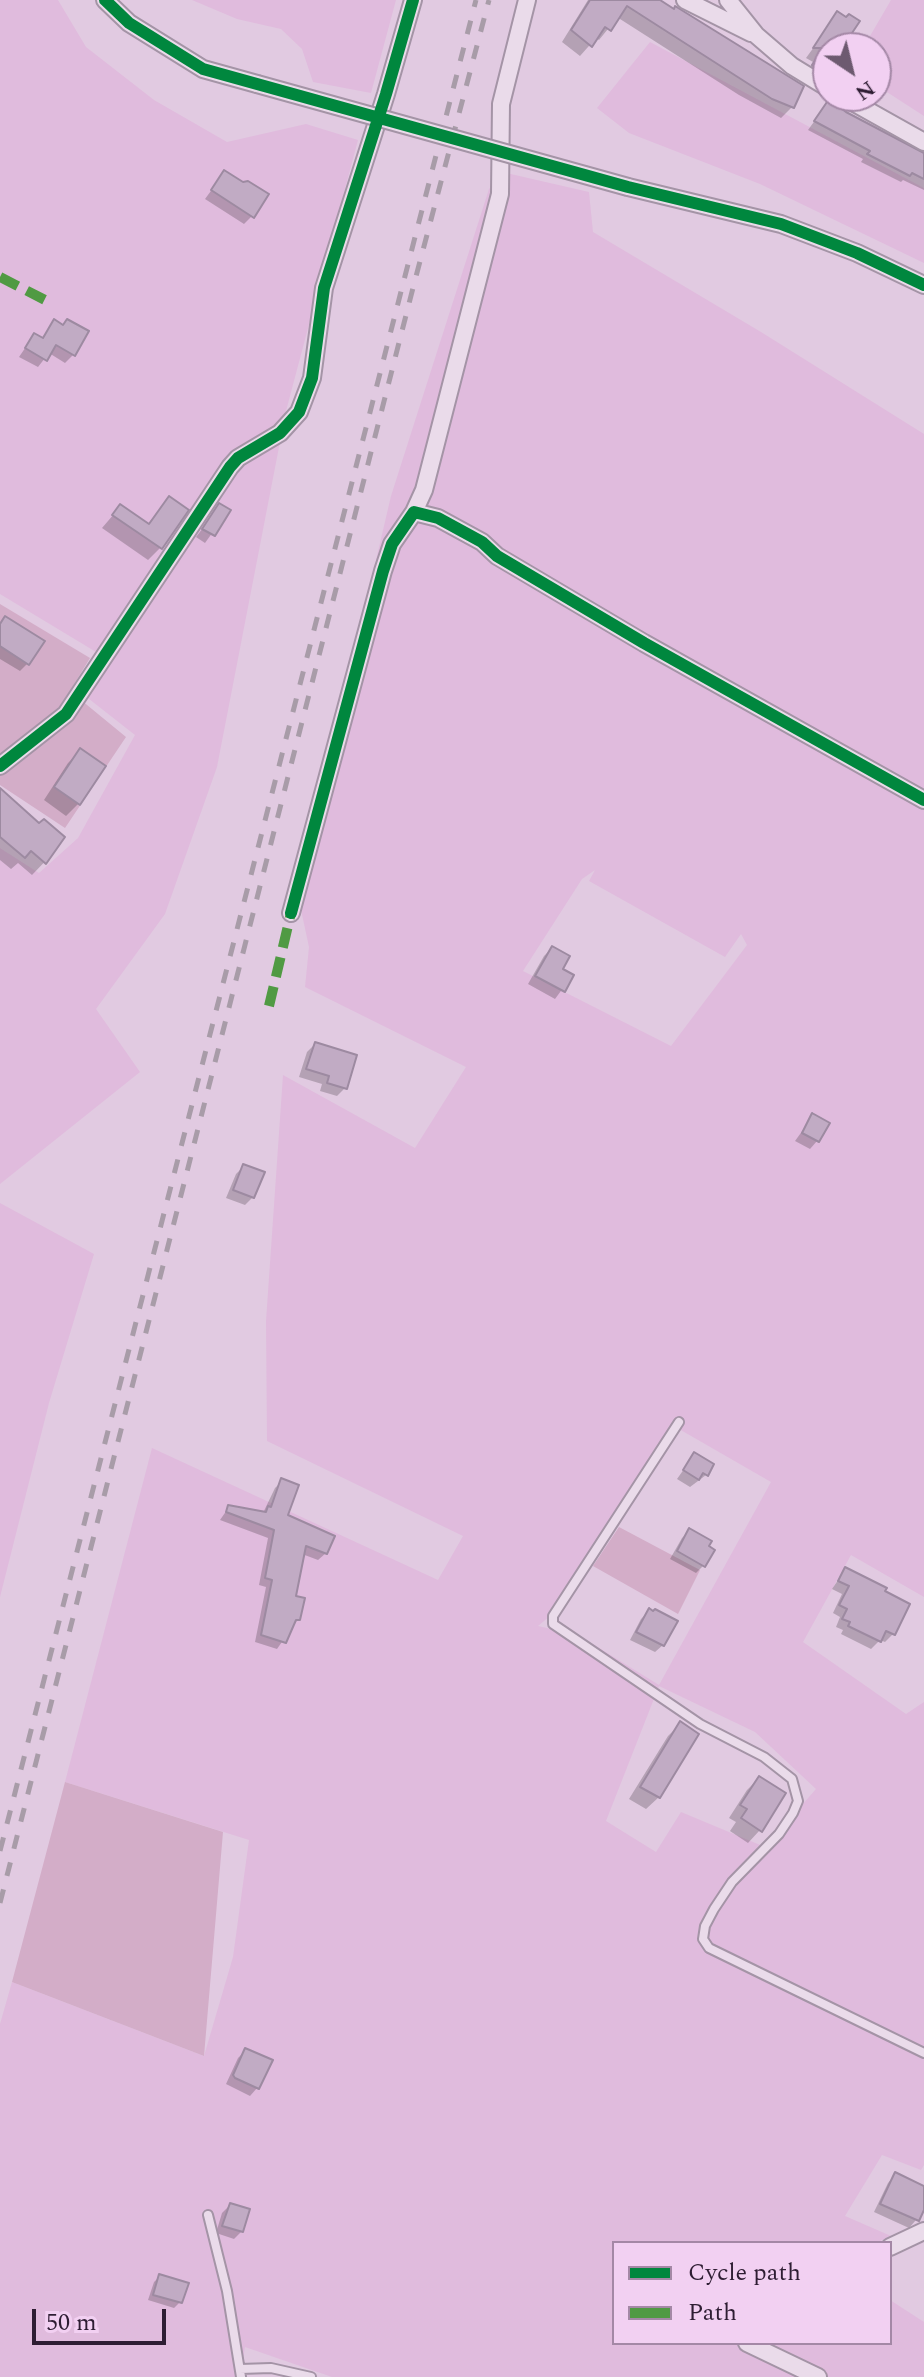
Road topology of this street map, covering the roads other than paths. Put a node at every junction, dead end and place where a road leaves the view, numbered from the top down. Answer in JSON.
{"nodes":[{"id":1,"x":105,"y":0,"type":"edge"},
{"id":2,"x":413,"y":0,"type":"edge"},
{"id":3,"x":527,"y":0,"type":"edge"},
{"id":4,"x":685,"y":0,"type":"edge"},
{"id":5,"x":728,"y":0,"type":"edge"},
{"id":6,"x":756,"y":35,"type":"junction"},
{"id":7,"x":812,"y":78,"type":"edge"},
{"id":8,"x":871,"y":112,"type":"edge"},
{"id":9,"x":924,"y":142,"type":"edge"},
{"id":10,"x":924,"y":285,"type":"edge"},
{"id":11,"x":414,"y":512,"type":"junction"},
{"id":12,"x":0,"y":766,"type":"edge"},
{"id":13,"x":924,"y":800,"type":"edge"},
{"id":14,"x":291,"y":913,"type":"dead end"},
{"id":15,"x":679,"y":1422,"type":"dead end"},
{"id":16,"x":924,"y":2053,"type":"edge"},
{"id":17,"x":208,"y":2215,"type":"dead end"},
{"id":18,"x":924,"y":2231,"type":"edge"},
{"id":19,"x":892,"y":2246,"type":"edge"},
{"id":20,"x":751,"y":2345,"type":"edge"},
{"id":21,"x":240,"y":2373,"type":"edge"},
{"id":22,"x":311,"y":2377,"type":"edge"},
{"id":23,"x":818,"y":2377,"type":"edge"}],
"edges":[{"from":1,"to":10,"type":"street","bridge":true},
{"from":2,"to":12,"type":"street"},
{"from":3,"to":11,"type":"street"},
{"from":4,"to":6,"type":"street"},
{"from":5,"to":6,"type":"street"},
{"from":6,"to":7,"type":"street"},
{"from":8,"to":9,"type":"street"},
{"from":11,"to":13,"type":"street"},
{"from":11,"to":14,"type":"street"},
{"from":15,"to":16,"type":"lane"},
{"from":17,"to":21,"type":"lane"},
{"from":18,"to":19,"type":"street"},
{"from":20,"to":23,"type":"street"},
{"from":21,"to":22,"type":"lane"}]}
